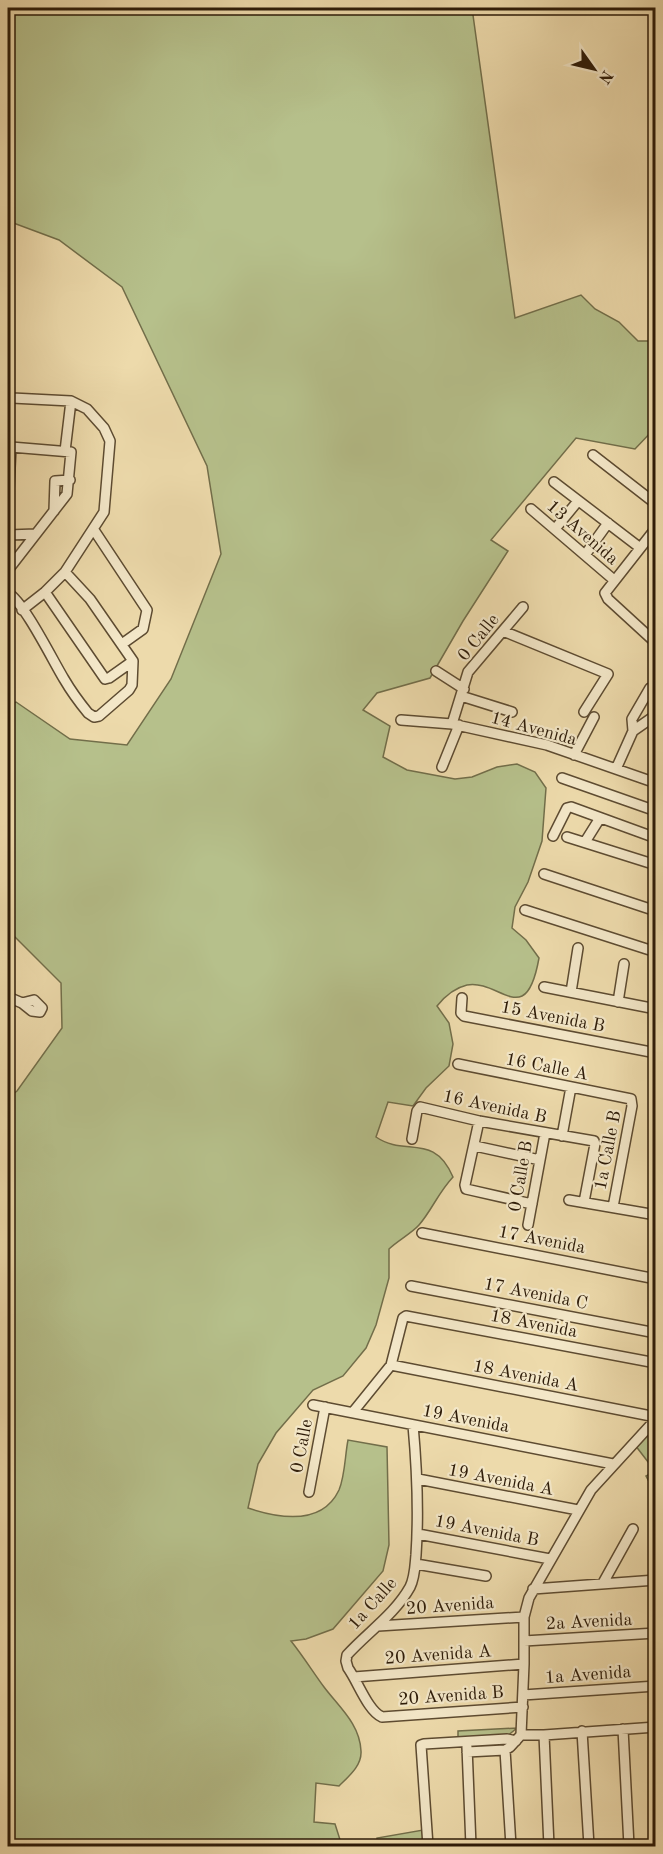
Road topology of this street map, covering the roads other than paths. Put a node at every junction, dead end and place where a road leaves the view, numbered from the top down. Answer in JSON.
{"nodes":[{"id":1,"x":9,"y":398,"type":"edge"},
{"id":2,"x":71,"y":401,"type":"junction"},
{"id":3,"x":87,"y":409,"type":"junction"},
{"id":4,"x":69,"y":420,"type":"junction"},
{"id":5,"x":9,"y":447,"type":"edge"},
{"id":6,"x":65,"y":451,"type":"junction"},
{"id":7,"x":593,"y":455,"type":"dead end"},
{"id":8,"x":8,"y":477,"type":"edge"},
{"id":9,"x":70,"y":480,"type":"junction"},
{"id":10,"x":554,"y":482,"type":"dead end"},
{"id":11,"x":578,"y":501,"type":"junction"},
{"id":12,"x":656,"y":504,"type":"edge"},
{"id":13,"x":8,"y":509,"type":"edge"},
{"id":14,"x":531,"y":509,"type":"dead end"},
{"id":15,"x":54,"y":512,"type":"junction"},
{"id":16,"x":608,"y":524,"type":"junction"},
{"id":17,"x":656,"y":528,"type":"edge"},
{"id":18,"x":555,"y":529,"type":"junction"},
{"id":19,"x":94,"y":530,"type":"junction"},
{"id":20,"x":36,"y":534,"type":"junction"},
{"id":21,"x":8,"y":535,"type":"edge"},
{"id":22,"x":639,"y":548,"type":"junction"},
{"id":23,"x":585,"y":555,"type":"junction"},
{"id":24,"x":8,"y":570,"type":"edge"},
{"id":25,"x":65,"y":572,"type":"junction"},
{"id":26,"x":614,"y":580,"type":"junction"},
{"id":27,"x":45,"y":592,"type":"junction"},
{"id":28,"x":8,"y":594,"type":"edge"},
{"id":29,"x":523,"y":607,"type":"dead end"},
{"id":30,"x":22,"y":610,"type":"junction"},
{"id":31,"x":503,"y":631,"type":"junction"},
{"id":32,"x":656,"y":643,"type":"edge"},
{"id":33,"x":122,"y":644,"type":"junction"},
{"id":34,"x":133,"y":661,"type":"junction"},
{"id":35,"x":436,"y":671,"type":"dead end"},
{"id":36,"x":650,"y":688,"type":"dead end"},
{"id":37,"x":463,"y":692,"type":"junction"},
{"id":38,"x":512,"y":712,"type":"dead end"},
{"id":39,"x":584,"y":712,"type":"dead end"},
{"id":40,"x":656,"y":715,"type":"edge"},
{"id":41,"x":594,"y":717,"type":"dead end"},
{"id":42,"x":401,"y":720,"type":"dead end"},
{"id":43,"x":456,"y":724,"type":"junction"},
{"id":44,"x":633,"y":731,"type":"junction"},
{"id":45,"x":574,"y":755,"type":"junction"},
{"id":46,"x":442,"y":767,"type":"dead end"},
{"id":47,"x":616,"y":770,"type":"junction"},
{"id":48,"x":562,"y":778,"type":"dead end"},
{"id":49,"x":656,"y":783,"type":"edge"},
{"id":50,"x":656,"y":811,"type":"edge"},
{"id":51,"x":600,"y":818,"type":"junction"},
{"id":52,"x":553,"y":836,"type":"dead end"},
{"id":53,"x":567,"y":837,"type":"dead end"},
{"id":54,"x":656,"y":838,"type":"edge"},
{"id":55,"x":585,"y":842,"type":"junction"},
{"id":56,"x":656,"y":865,"type":"edge"},
{"id":57,"x":544,"y":874,"type":"dead end"},
{"id":58,"x":525,"y":910,"type":"dead end"},
{"id":59,"x":656,"y":911,"type":"edge"},
{"id":60,"x":578,"y":948,"type":"dead end"},
{"id":61,"x":656,"y":952,"type":"edge"},
{"id":62,"x":624,"y":964,"type":"dead end"},
{"id":63,"x":544,"y":987,"type":"dead end"},
{"id":64,"x":571,"y":992,"type":"junction"},
{"id":65,"x":8,"y":997,"type":"edge"},
{"id":66,"x":462,"y":998,"type":"dead end"},
{"id":67,"x":618,"y":1002,"type":"junction"},
{"id":68,"x":22,"y":1003,"type":"dead end"},
{"id":69,"x":656,"y":1009,"type":"edge"},
{"id":70,"x":656,"y":1053,"type":"edge"},
{"id":71,"x":458,"y":1064,"type":"dead end"},
{"id":72,"x":571,"y":1087,"type":"junction"},
{"id":73,"x":631,"y":1099,"type":"joint"},
{"id":74,"x":479,"y":1121,"type":"junction"},
{"id":75,"x":545,"y":1133,"type":"junction"},
{"id":76,"x":562,"y":1136,"type":"junction"},
{"id":77,"x":412,"y":1139,"type":"dead end"},
{"id":78,"x":475,"y":1146,"type":"junction"},
{"id":79,"x":540,"y":1160,"type":"junction"},
{"id":80,"x":569,"y":1200,"type":"dead end"},
{"id":81,"x":584,"y":1202,"type":"junction"},
{"id":82,"x":532,"y":1204,"type":"junction"},
{"id":83,"x":613,"y":1207,"type":"junction"},
{"id":84,"x":656,"y":1215,"type":"edge"},
{"id":85,"x":528,"y":1225,"type":"dead end"},
{"id":86,"x":422,"y":1233,"type":"dead end"},
{"id":87,"x":656,"y":1278,"type":"edge"},
{"id":88,"x":411,"y":1286,"type":"dead end"},
{"id":89,"x":656,"y":1333,"type":"edge"},
{"id":90,"x":656,"y":1363,"type":"edge"},
{"id":91,"x":391,"y":1365,"type":"junction"},
{"id":92,"x":313,"y":1405,"type":"dead end"},
{"id":93,"x":325,"y":1407,"type":"junction"},
{"id":94,"x":353,"y":1412,"type":"junction"},
{"id":95,"x":656,"y":1418,"type":"edge"},
{"id":96,"x":413,"y":1425,"type":"junction"},
{"id":97,"x":613,"y":1464,"type":"junction"},
{"id":98,"x":418,"y":1479,"type":"junction"},
{"id":99,"x":309,"y":1492,"type":"dead end"},
{"id":100,"x":578,"y":1510,"type":"junction"},
{"id":101,"x":633,"y":1529,"type":"dead end"},
{"id":102,"x":418,"y":1534,"type":"junction"},
{"id":103,"x":550,"y":1559,"type":"junction"},
{"id":104,"x":416,"y":1564,"type":"junction"},
{"id":105,"x":486,"y":1576,"type":"dead end"},
{"id":106,"x":656,"y":1580,"type":"edge"},
{"id":107,"x":603,"y":1583,"type":"junction"},
{"id":108,"x":532,"y":1590,"type":"junction"},
{"id":109,"x":524,"y":1617,"type":"junction"},
{"id":110,"x":378,"y":1626,"type":"junction"},
{"id":111,"x":656,"y":1633,"type":"edge"},
{"id":112,"x":524,"y":1641,"type":"junction"},
{"id":113,"x":524,"y":1664,"type":"junction"},
{"id":114,"x":354,"y":1677,"type":"junction"},
{"id":115,"x":656,"y":1686,"type":"edge"},
{"id":116,"x":523,"y":1695,"type":"junction"},
{"id":117,"x":523,"y":1707,"type":"junction"},
{"id":118,"x":382,"y":1717,"type":"joint"},
{"id":119,"x":656,"y":1727,"type":"edge"},
{"id":120,"x":623,"y":1728,"type":"junction"},
{"id":121,"x":582,"y":1731,"type":"junction"},
{"id":122,"x":544,"y":1735,"type":"junction"},
{"id":123,"x":518,"y":1738,"type":"junction"},
{"id":124,"x":467,"y":1747,"type":"junction"},
{"id":125,"x":505,"y":1750,"type":"junction"},
{"id":126,"x":428,"y":1846,"type":"edge"},
{"id":127,"x":471,"y":1846,"type":"edge"},
{"id":128,"x":511,"y":1846,"type":"edge"},
{"id":129,"x":549,"y":1846,"type":"edge"},
{"id":130,"x":589,"y":1846,"type":"edge"},
{"id":131,"x":629,"y":1846,"type":"edge"}],
"edges":[{"from":1,"to":2,"type":"street"},
{"from":2,"to":3,"type":"street"},
{"from":2,"to":4,"type":"street"},
{"from":3,"to":4,"type":"street"},
{"from":3,"to":19,"type":"street"},
{"from":4,"to":6,"type":"street"},
{"from":5,"to":6,"type":"street"},
{"from":5,"to":8,"type":"street"},
{"from":6,"to":9,"type":"street"},
{"from":7,"to":12,"type":"street"},
{"from":8,"to":13,"type":"street"},
{"from":9,"to":15,"type":"street"},
{"from":9,"to":15,"type":"street"},
{"from":10,"to":11,"type":"street"},
{"from":11,"to":16,"type":"street"},
{"from":11,"to":18,"type":"street"},
{"from":14,"to":18,"type":"street","name":"13 Avenida"},
{"from":15,"to":20,"type":"street"},
{"from":16,"to":22,"type":"street"},
{"from":16,"to":23,"type":"street"},
{"from":17,"to":22,"type":"street"},
{"from":18,"to":23,"type":"street","name":"13 Avenida"},
{"from":19,"to":25,"type":"street"},
{"from":19,"to":33,"type":"street"},
{"from":20,"to":21,"type":"street"},
{"from":20,"to":24,"type":"street"},
{"from":22,"to":26,"type":"street"},
{"from":23,"to":26,"type":"street","name":"13 Avenida"},
{"from":25,"to":27,"type":"street"},
{"from":25,"to":33,"type":"street"},
{"from":26,"to":32,"type":"street"},
{"from":27,"to":30,"type":"street"},
{"from":27,"to":34,"type":"street"},
{"from":28,"to":30,"type":"street"},
{"from":29,"to":31,"type":"street","name":"0 Calle"},
{"from":30,"to":34,"type":"street"},
{"from":31,"to":37,"type":"street","name":"0 Calle"},
{"from":31,"to":39,"type":"street"},
{"from":33,"to":34,"type":"street"},
{"from":35,"to":37,"type":"street"},
{"from":36,"to":44,"type":"street"},
{"from":37,"to":38,"type":"street"},
{"from":37,"to":43,"type":"street","name":"0 Calle"},
{"from":40,"to":44,"type":"street"},
{"from":41,"to":45,"type":"street"},
{"from":42,"to":43,"type":"street","name":"14 Avenida"},
{"from":43,"to":45,"type":"street","name":"14 Avenida"},
{"from":43,"to":46,"type":"street","name":"0 Calle"},
{"from":44,"to":47,"type":"street"},
{"from":45,"to":47,"type":"street","name":"14 Avenida"},
{"from":47,"to":49,"type":"street","name":"14 Avenida"},
{"from":48,"to":50,"type":"street"},
{"from":51,"to":52,"type":"street"},
{"from":51,"to":54,"type":"street"},
{"from":51,"to":55,"type":"street"},
{"from":53,"to":55,"type":"street"},
{"from":55,"to":56,"type":"street"},
{"from":57,"to":59,"type":"street"},
{"from":58,"to":61,"type":"street"},
{"from":60,"to":64,"type":"street"},
{"from":62,"to":67,"type":"street"},
{"from":63,"to":64,"type":"street"},
{"from":64,"to":67,"type":"street"},
{"from":65,"to":68,"type":"street"},
{"from":66,"to":70,"type":"street","name":"15 Avenida B"},
{"from":67,"to":69,"type":"street"},
{"from":71,"to":72,"type":"street","name":"16 Calle A"},
{"from":72,"to":73,"type":"street","name":"16 Calle A"},
{"from":72,"to":76,"type":"street"},
{"from":73,"to":83,"type":"street","name":"1a Calle B"},
{"from":74,"to":75,"type":"street","name":"16 Avenida B"},
{"from":74,"to":77,"type":"street","name":"16 Avenida B"},
{"from":74,"to":78,"type":"street"},
{"from":75,"to":76,"type":"street","name":"16 Avenida B"},
{"from":75,"to":79,"type":"street","name":"0 Calle B"},
{"from":76,"to":81,"type":"street","name":"16 Avenida B"},
{"from":78,"to":79,"type":"street"},
{"from":78,"to":82,"type":"street"},
{"from":79,"to":82,"type":"street","name":"0 Calle B"},
{"from":80,"to":81,"type":"street"},
{"from":81,"to":83,"type":"street"},
{"from":82,"to":85,"type":"street","name":"0 Calle B"},
{"from":83,"to":84,"type":"street"},
{"from":86,"to":87,"type":"street","name":"17 Avenida"},
{"from":88,"to":89,"type":"street","name":"17 Avenida C"},
{"from":90,"to":91,"type":"street","name":"18 Avenida"},
{"from":91,"to":94,"type":"street"},
{"from":91,"to":95,"type":"street","name":"18 Avenida A"},
{"from":92,"to":93,"type":"street","name":"19 Avenida"},
{"from":93,"to":94,"type":"street","name":"19 Avenida"},
{"from":93,"to":99,"type":"street","name":"0 Calle"},
{"from":94,"to":96,"type":"street","name":"19 Avenida"},
{"from":95,"to":97,"type":"street"},
{"from":96,"to":97,"type":"street","name":"19 Avenida"},
{"from":96,"to":98,"type":"street","name":"1a Calle"},
{"from":97,"to":100,"type":"street"},
{"from":98,"to":100,"type":"street","name":"19 Avenida A"},
{"from":98,"to":102,"type":"street","name":"1a Calle"},
{"from":100,"to":103,"type":"street"},
{"from":101,"to":107,"type":"street"},
{"from":102,"to":103,"type":"street","name":"19 Avenida B"},
{"from":102,"to":104,"type":"street","name":"1a Calle"},
{"from":103,"to":108,"type":"street"},
{"from":104,"to":105,"type":"street"},
{"from":104,"to":110,"type":"street","name":"1a Calle"},
{"from":106,"to":107,"type":"street"},
{"from":107,"to":108,"type":"street"},
{"from":108,"to":109,"type":"street"},
{"from":109,"to":110,"type":"street","name":"20 Avenida"},
{"from":109,"to":112,"type":"street"},
{"from":110,"to":114,"type":"street","name":"1a Calle"},
{"from":111,"to":112,"type":"street","name":"2a Avenida"},
{"from":112,"to":113,"type":"street"},
{"from":113,"to":114,"type":"street","name":"20 Avenida A"},
{"from":113,"to":116,"type":"street"},
{"from":114,"to":118,"type":"street","name":"1a Calle"},
{"from":115,"to":116,"type":"street","name":"1a Avenida"},
{"from":116,"to":117,"type":"street"},
{"from":117,"to":118,"type":"street","name":"20 Avenida B"},
{"from":117,"to":123,"type":"street"},
{"from":119,"to":120,"type":"street"},
{"from":120,"to":121,"type":"street"},
{"from":120,"to":131,"type":"street"},
{"from":121,"to":122,"type":"street"},
{"from":121,"to":130,"type":"street"},
{"from":122,"to":123,"type":"street"},
{"from":122,"to":129,"type":"street"},
{"from":123,"to":124,"type":"street"},
{"from":123,"to":125,"type":"street"},
{"from":124,"to":125,"type":"street"},
{"from":124,"to":126,"type":"street"},
{"from":124,"to":127,"type":"street"},
{"from":125,"to":128,"type":"street"}]}
